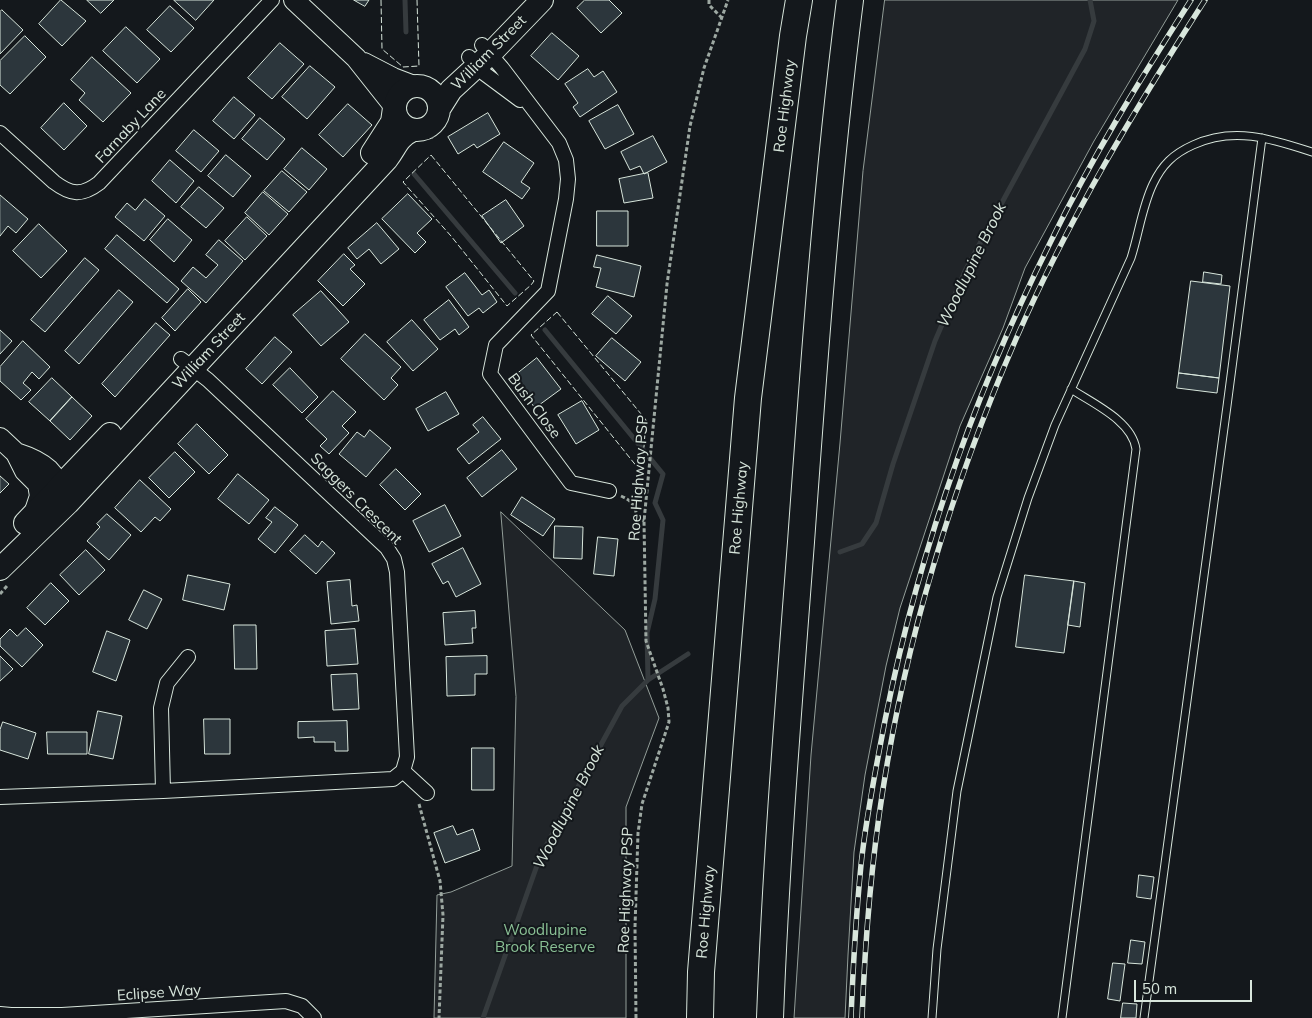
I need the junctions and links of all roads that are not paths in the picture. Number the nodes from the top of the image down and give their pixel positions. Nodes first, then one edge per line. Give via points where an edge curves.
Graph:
1 (272, 0) edge
2 (294, 0) edge
3 (526, 0) edge
4 (542, 0) edge
5 (799, 0) edge
6 (850, 0) edge
7 (857, 0) edge
8 (479, 55) junction
9 (356, 58) junction
10 (840, 71) junction
11 (417, 86) junction
12 (394, 107) junction
13 (440, 109) junction
14 (413, 130) junction
15 (0, 133) edge
16 (1262, 138) junction
17 (1312, 152) edge
18 (187, 364) junction
19 (1071, 389) junction
20 (141, 424) junction
21 (0, 438) edge
22 (51, 487) junction
23 (608, 491) road end
24 (42, 516) junction
25 (0, 549) edge
26 (0, 569) edge
27 (188, 657) dead end
28 (403, 771) junction
29 (423, 790) road end
30 (164, 791) junction
31 (0, 797) edge
32 (0, 1014) edge
33 (314, 1018) edge
34 (700, 1018) edge
35 (770, 1018) edge
36 (932, 1018) edge
37 (1062, 1018) edge
38 (1144, 1018) edge

1 - 15 street, Farnaby Lane via 89,191 75,193 63,189
2 - 9 street
3 - 8 main road, William Street
4 - 8 main road, William Street
5 - 34 highway, Roe Highway via 748,398 701,972
6 - 10 highway
7 - 10 highway
8 - 11 main road, William Street via 440,79
8 - 13 main road, William Street
8 - 23 street, Bush Close via 531,108 559,143 566,160 568,179 548,291 496,345 490,374 571,483
9 - 11 street via 393,78
9 - 12 street
10 - 35 highway via 812,389
11 - 12 main road via 400,92
11 - 13 main road via 431,90
12 - 14 main road via 401,124
12 - 18 main road, William Street via 392,122 366,163
13 - 14 main road via 428,128
14 - 18 main road, William Street via 396,143 386,159
16 - 17 lane
16 - 19 lane via 1245,135 1214,137 1180,151 1168,160 1144,208 1131,258
16 - 38 lane
18 - 20 main road, William Street
18 - 22 main road, William Street via 139,414
18 - 28 street, Saggers Crescent via 380,541 394,559 407,757
19 - 36 lane via 1028,498 998,597 957,791 937,949
19 - 37 lane via 1127,427 1135,442 1136,458
20 - 22 main road via 111,444 64,496
20 - 24 main road, William Street via 68,503
21 - 22 street via 16,453 25,471
22 - 24 main road, William Street
24 - 25 main road, William Street
24 - 26 main road, William Street
27 - 30 street via 167,683 161,708
28 - 29 street
28 - 30 street via 393,779
30 - 31 street
32 - 33 street, Eclipse Way via 62,1016 286,1001 302,1006

